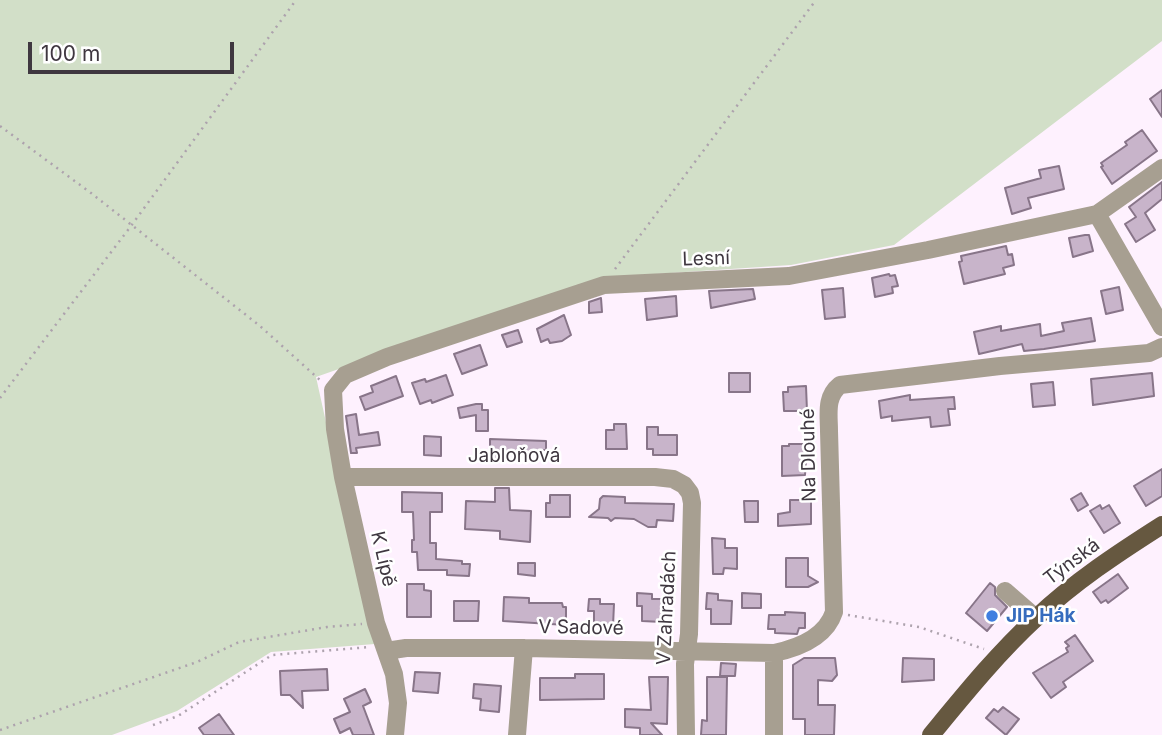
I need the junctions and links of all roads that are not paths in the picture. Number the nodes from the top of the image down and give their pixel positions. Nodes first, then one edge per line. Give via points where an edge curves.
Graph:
1 (1162, 168) edge
2 (1097, 214) junction
3 (1162, 327) edge
4 (1162, 347) edge
5 (333, 390) joint
6 (343, 477) junction
7 (684, 485) joint
8 (1162, 525) edge
9 (1005, 591) dead end
10 (1036, 618) junction
11 (524, 648) junction
12 (385, 649) junction
13 (687, 651) junction
14 (774, 653) junction
15 (395, 735) edge
16 (517, 735) edge
17 (686, 735) edge
18 (774, 735) edge
19 (931, 735) edge

1 - 2 street
2 - 3 street
2 - 5 street, Lesní via 789,276 604,285 387,357 345,375
4 - 14 street, Na Dlouhé via 1149,353 886,378 840,385 832,391 834,612 827,626 806,643
5 - 6 street, K Lípě
6 - 7 street, Jabloňová via 655,477
6 - 12 street, K Lípě
7 - 13 street, V Zahradách via 690,493 692,516
8 - 10 main road, Týnská via 1091,573
9 - 10 street
10 - 19 main road, Týnská
11 - 12 street, V Sadové
11 - 13 street, V Sadové
11 - 16 street
12 - 15 street, K Lípě via 397,689
13 - 14 street, V Sadové
13 - 17 street, V Zahradách
14 - 18 street

